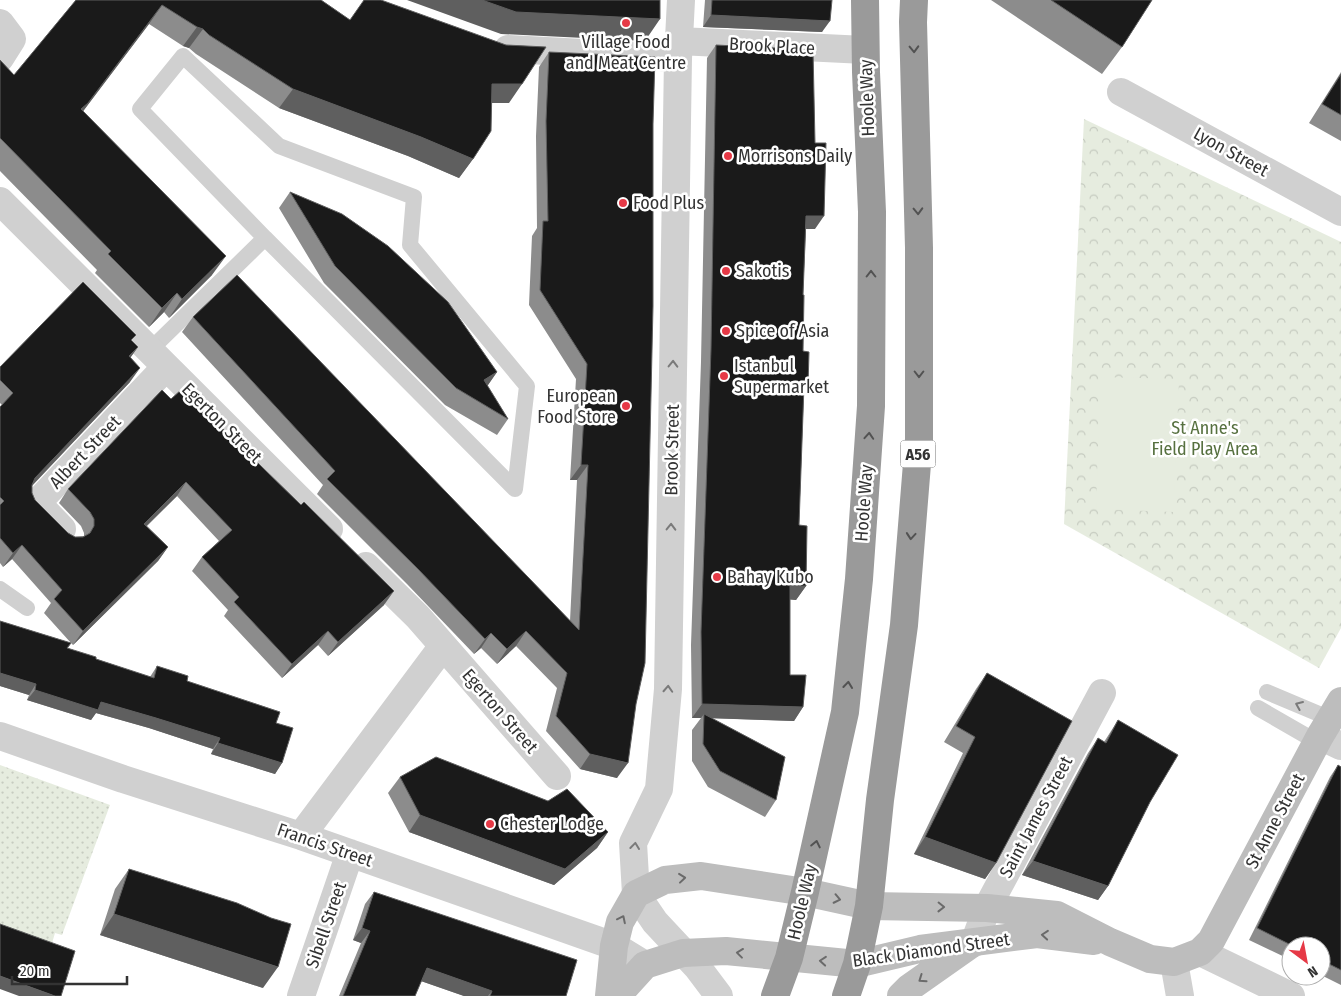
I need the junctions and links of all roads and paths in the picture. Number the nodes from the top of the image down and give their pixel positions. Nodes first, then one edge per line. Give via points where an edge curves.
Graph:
1 (681, 0) edge
2 (865, 0) edge
3 (914, 0) edge
4 (0, 23) edge
5 (481, 43) edge
6 (678, 50) junction
7 (865, 50) junction
8 (0, 58) edge
9 (1122, 92) dead end
10 (0, 201) edge
11 (1341, 212) edge
12 (265, 238) junction
13 (158, 359) junction
14 (69, 536) edge
15 (0, 589) edge
16 (27, 608) dead end
17 (443, 646) junction
18 (1267, 692) dead end
19 (1102, 693) dead end
20 (1258, 708) dead end
21 (1330, 729) edge
22 (0, 736) edge
23 (557, 776) dead end
24 (301, 836) junction
25 (350, 853) junction
26 (805, 892) junction
27 (636, 894) junction
28 (869, 906) junction
29 (987, 908) junction
30 (1110, 942) junction
31 (974, 943) junction
32 (614, 946) junction
33 (1205, 946) junction
34 (683, 953) junction
35 (789, 958) junction
36 (1174, 962) junction
37 (857, 964) junction
38 (645, 966) junction
39 (301, 996) edge
40 (609, 996) edge
41 (617, 996) edge
42 (718, 996) edge
43 (775, 996) edge
44 (846, 996) edge
45 (901, 996) edge
46 (1180, 996) edge
47 (1290, 996) edge

1 - 6 street, Brook Street
2 - 7 highway, Hoole Way
3 -> 28 highway, A56 via 919,439 904,625
4 - 8 street via 12,39
5 - 6 street, Brook Place via 498,49
6 - 7 street, Brook Place
27 -> 6 street, Brook Street via 633,843 659,789 668,689
26 -> 7 highway, Hoole Way via 845,712 860,569 871,406 872,212
9 - 11 street, Lyon Street
10 - 13 street, Egerton Street
12 - 12 lane via 404,378 516,489 526,386 410,245 414,198 279,146 183,56 140,110
12 - 13 lane
13 - 14 street, Albert Street via 37,503
13 - 17 street, Egerton Street
15 - 16 lane
17 - 23 street, Egerton Street
17 - 24 street
21 -> 18 lane
19 - 29 street, Saint James Street
20 - 21 lane
21 - 33 street, St Anne Street
22 - 24 street, Francis Street
24 - 25 street, Francis Street
25 - 32 street, Francis Street
25 - 39 street, Sibell Street
27 -> 26 street, Black Diamond Street via 665,880 701,876
26 -> 28 street, Black Diamond Street
26 - 35 highway, Hoole Way
32 -> 27 street via 620,922
27 - 34 street
28 -> 29 street, Black Diamond Street
28 - 37 highway, A56
29 - 30 street, Black Diamond Street via 1058,915
29 - 31 street, Saint James Street
30 -> 31 street, Black Diamond Street via 1037,934
30 - 36 street, Black Diamond Street via 1150,959
31 - 37 street, Black Diamond Street via 920,949
31 -> 45 street
32 - 38 street, Francis Street
32 - 40 street
33 - 36 street, Black Diamond Street
33 - 47 street
35 -> 34 street, Black Diamond Street via 726,951
34 - 38 street, Black Diamond Street
34 - 42 street
37 -> 35 street, Black Diamond Street
35 - 43 highway, Hoole Way
36 - 46 street
37 - 44 highway, A56
38 - 41 street, Black Diamond Street

